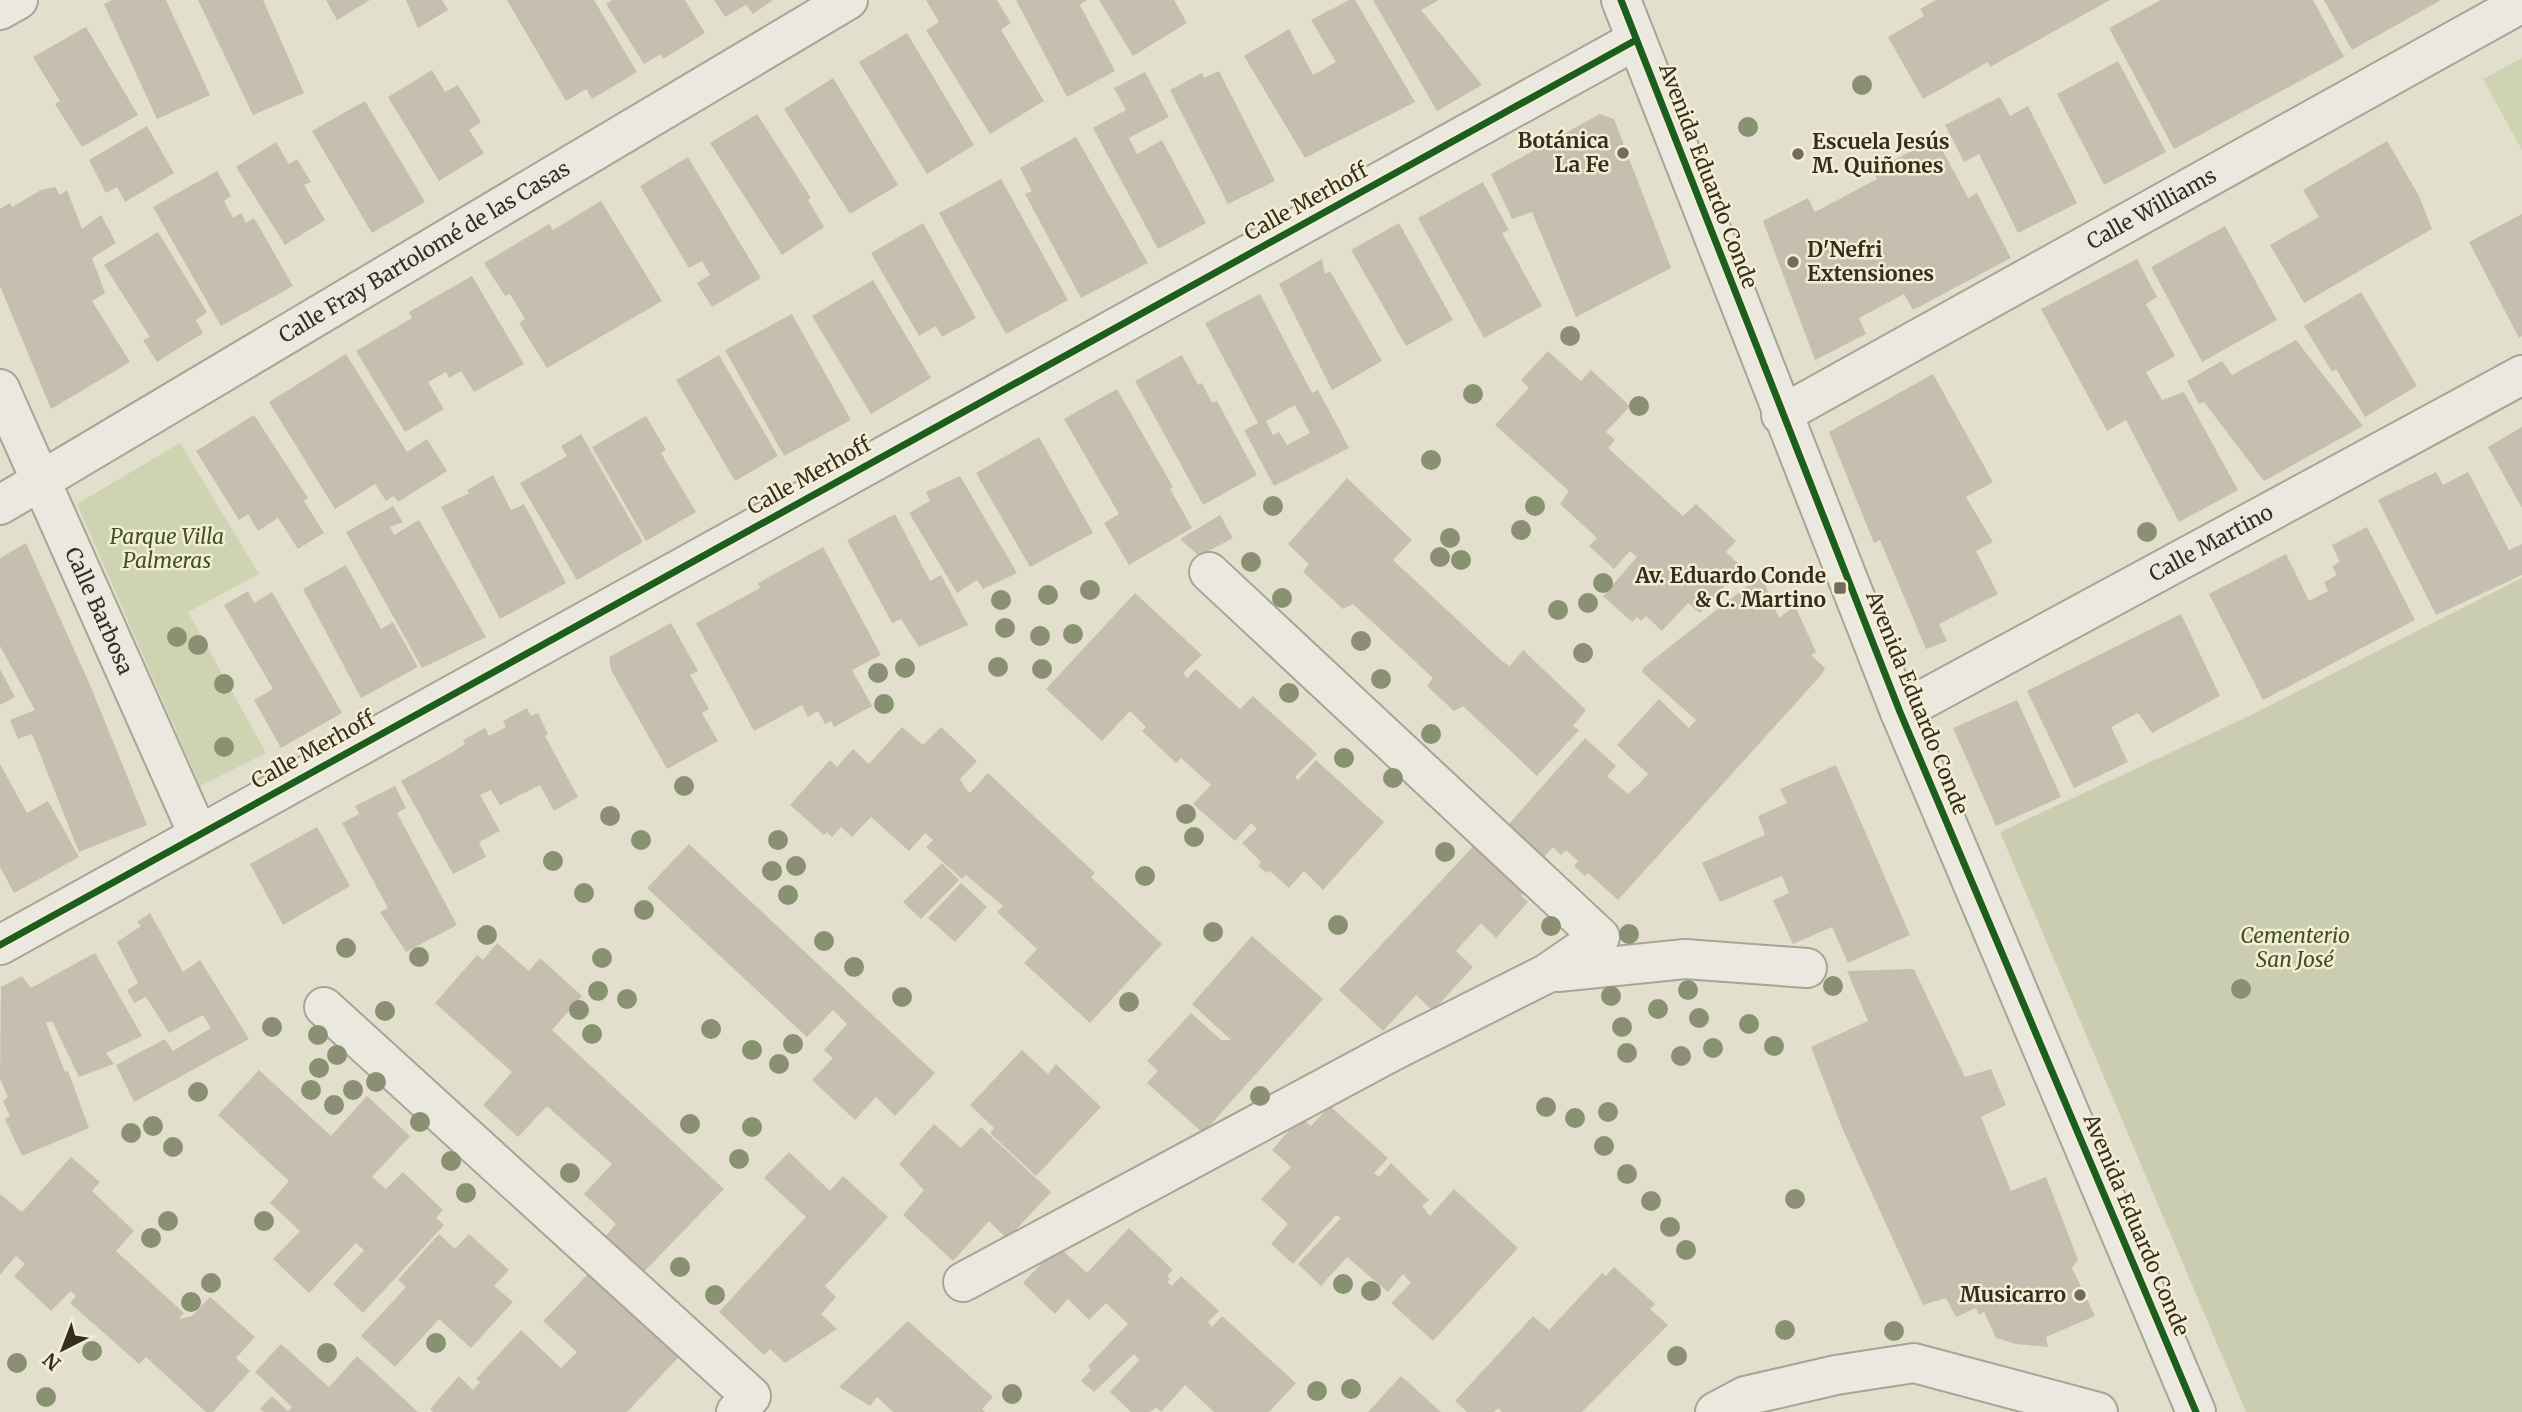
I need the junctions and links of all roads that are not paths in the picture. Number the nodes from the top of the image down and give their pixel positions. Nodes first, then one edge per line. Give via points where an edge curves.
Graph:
1 (18, 0) edge
2 (848, 0) edge
3 (1621, 0) edge
4 (2522, 3) edge
5 (0, 10) edge
6 (1636, 40) junction
7 (2522, 375) edge
8 (0, 389) edge
9 (1781, 415) junction
10 (39, 481) junction
11 (0, 505) edge
12 (1209, 572) dead end
13 (1900, 712) junction
14 (198, 834) junction
15 (0, 945) edge
16 (1807, 968) dead end
17 (1546, 974) junction
18 (324, 1007) dead end
19 (963, 1282) dead end
20 (736, 1412) edge
21 (1715, 1412) edge
22 (2098, 1412) edge
23 (2196, 1412) edge

1 - 5 street
2 - 10 street, Calle Fray Bartolomé de las Casas
3 - 6 street, Avenida Eduardo Conde
4 - 9 street, Calle Williams
6 - 9 street, Avenida Eduardo Conde
6 - 14 street, Calle Merhoff
7 - 13 street, Calle Martino
8 - 10 street, Calle Barbosa
9 - 13 street, Avenida Eduardo Conde
10 - 11 street, Calle Fray Bartolomé de las Casas
10 - 14 street, Calle Barbosa
12 - 17 street via 1600,937
13 - 23 street, Avenida Eduardo Conde
14 - 15 street, Calle Merhoff
16 - 17 street via 1685,959
17 - 19 street
18 - 20 street via 751,1396
21 - 22 street via 1745,1396 1914,1363

